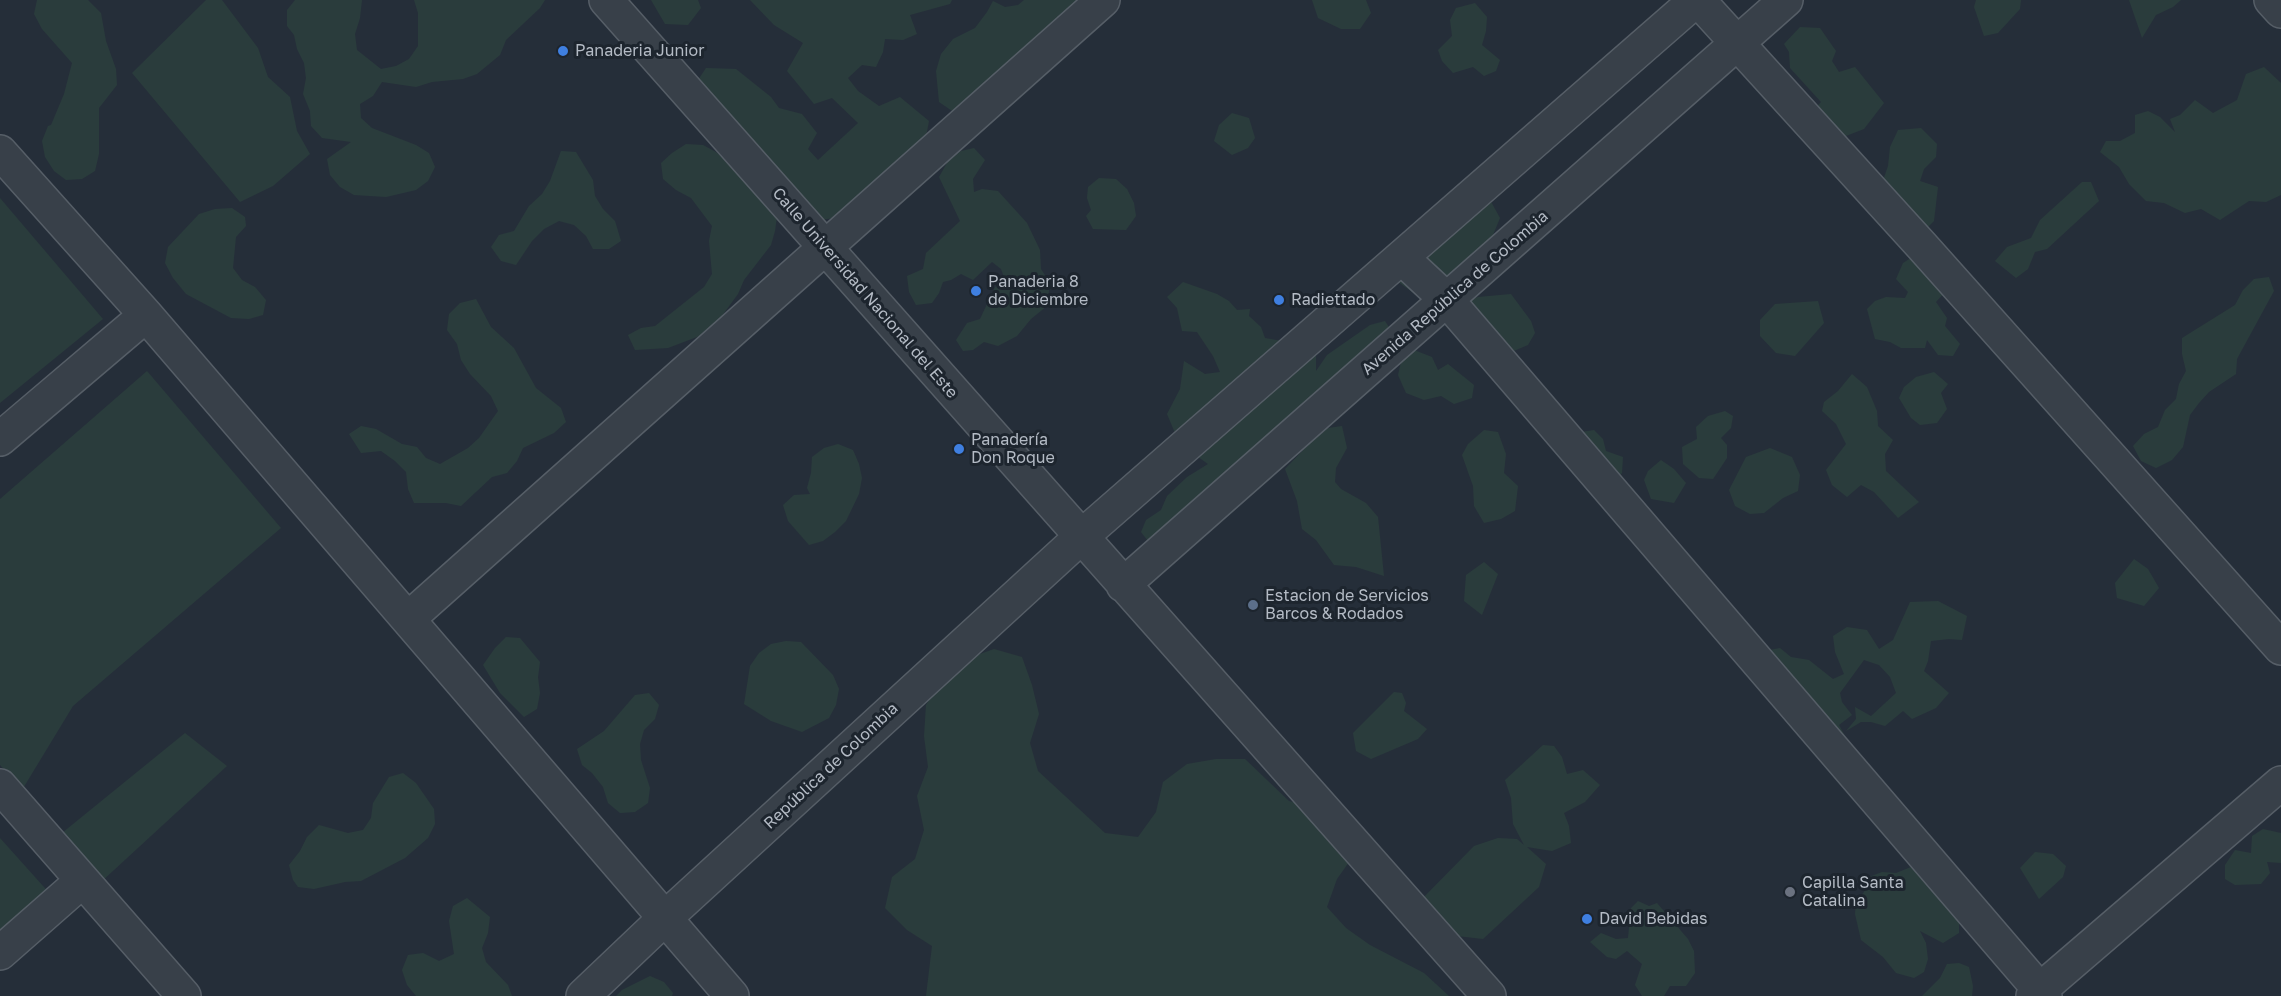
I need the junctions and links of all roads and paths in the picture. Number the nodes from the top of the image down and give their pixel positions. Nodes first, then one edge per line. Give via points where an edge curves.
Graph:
1 (606, 0) edge
2 (1103, 0) edge
3 (1697, 0) edge
4 (1786, 0) edge
5 (2271, 0) edge
6 (2281, 11) edge
7 (1738, 42) junction
8 (0, 152) edge
9 (825, 247) junction
10 (1402, 258) junction
11 (1447, 300) junction
12 (146, 315) junction
13 (0, 439) edge
14 (1081, 537) junction
15 (1123, 585) junction
16 (408, 619) junction
17 (2281, 648) edge
18 (2281, 783) edge
19 (0, 786) edge
20 (82, 881) junction
21 (664, 919) junction
22 (0, 953) edge
23 (2039, 994) edge
24 (184, 996) edge
25 (584, 996) edge
26 (732, 996) edge
27 (1489, 996) edge

1 - 9 street, Calle Universidad Nacional del Este
2 - 9 street
3 - 7 street
3 - 10 street
4 - 7 street, Avenida República de Colombia
5 - 6 street
7 - 11 street, Avenida República de Colombia
7 - 17 street
8 - 12 street
9 - 14 street, Calle Universidad Nacional del Este
9 - 16 street
10 - 11 street
10 - 14 street
11 - 15 street, Avenida República de Colombia
11 - 23 street
12 - 13 street
12 - 16 street
14 - 15 street, Calle Universidad Nacional del Este
14 - 21 street, República de Colombia
15 - 27 street, Calle Universidad Nacional del Este
16 - 21 street
18 - 23 street
19 - 20 street
20 - 22 street
20 - 24 street
21 - 25 street, República de Colombia
21 - 26 street

